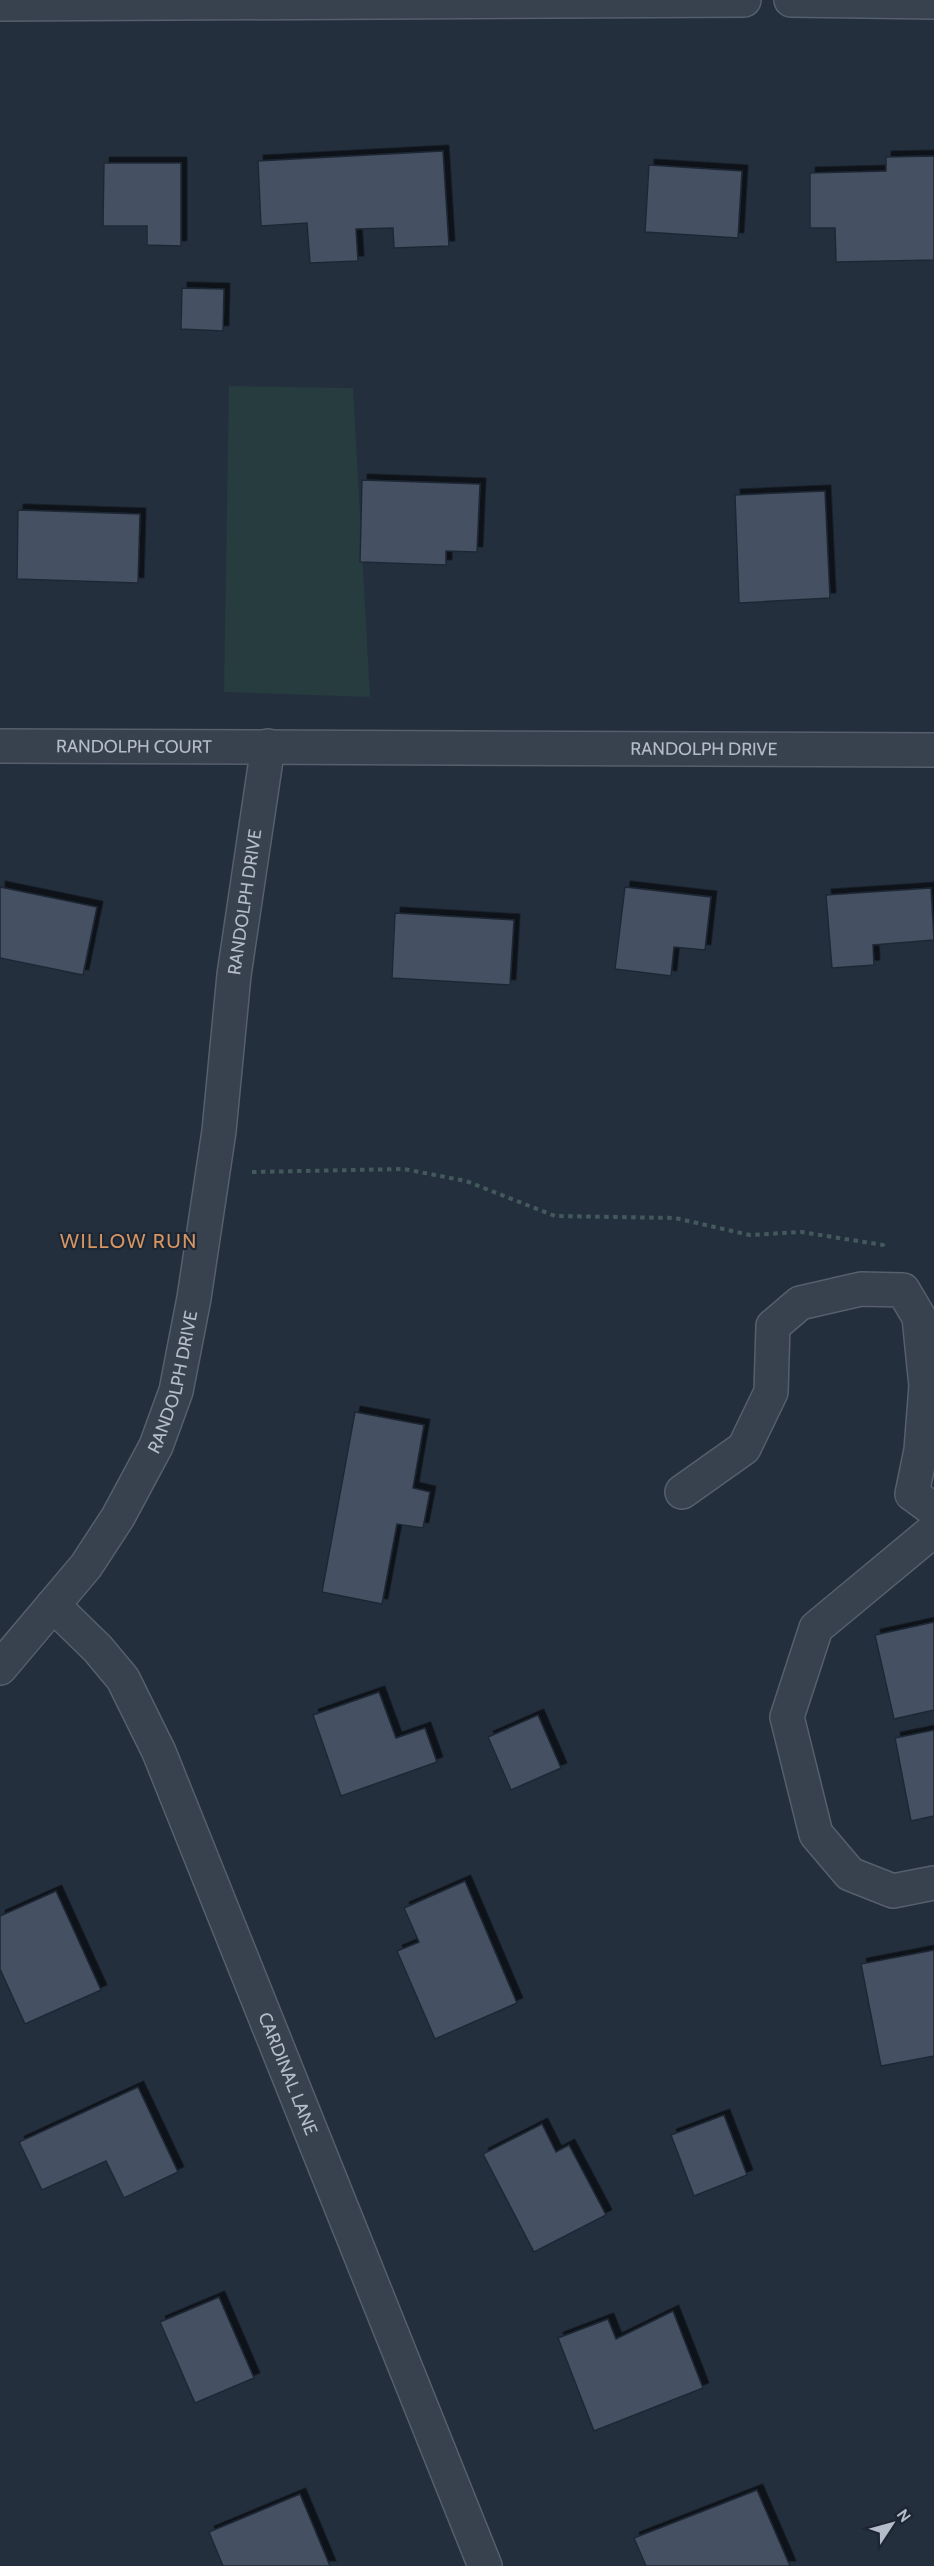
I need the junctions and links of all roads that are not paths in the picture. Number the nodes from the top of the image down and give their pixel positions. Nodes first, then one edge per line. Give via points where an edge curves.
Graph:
1 (744, 0) edge
2 (791, 0) edge
3 (934, 2) edge
4 (0, 4) edge
5 (0, 746) edge
6 (268, 746) junction
7 (934, 750) edge
8 (682, 1492) dead end
9 (934, 1510) edge
10 (934, 1530) edge
11 (53, 1605) junction
12 (0, 1668) edge
13 (934, 1882) edge
14 (485, 2566) edge

1 - 4 street
2 - 3 street
5 - 6 street, RANDOLPH COURT
6 - 7 street, RANDOLPH DRIVE
6 - 11 street, RANDOLPH DRIVE via 234,975 213,1175 176,1391 156,1446 118,1517 86,1566
8 - 9 street via 744,1448 771,1392 773,1326 800,1303 861,1289 903,1290 919,1317 926,1386 921,1450 912,1494
10 - 13 street via 816,1628 787,1717 816,1834 850,1874 893,1891
11 - 12 street, RANDOLPH DRIVE
11 - 14 street, CARDINAL LANE via 123,1679 154,1742

